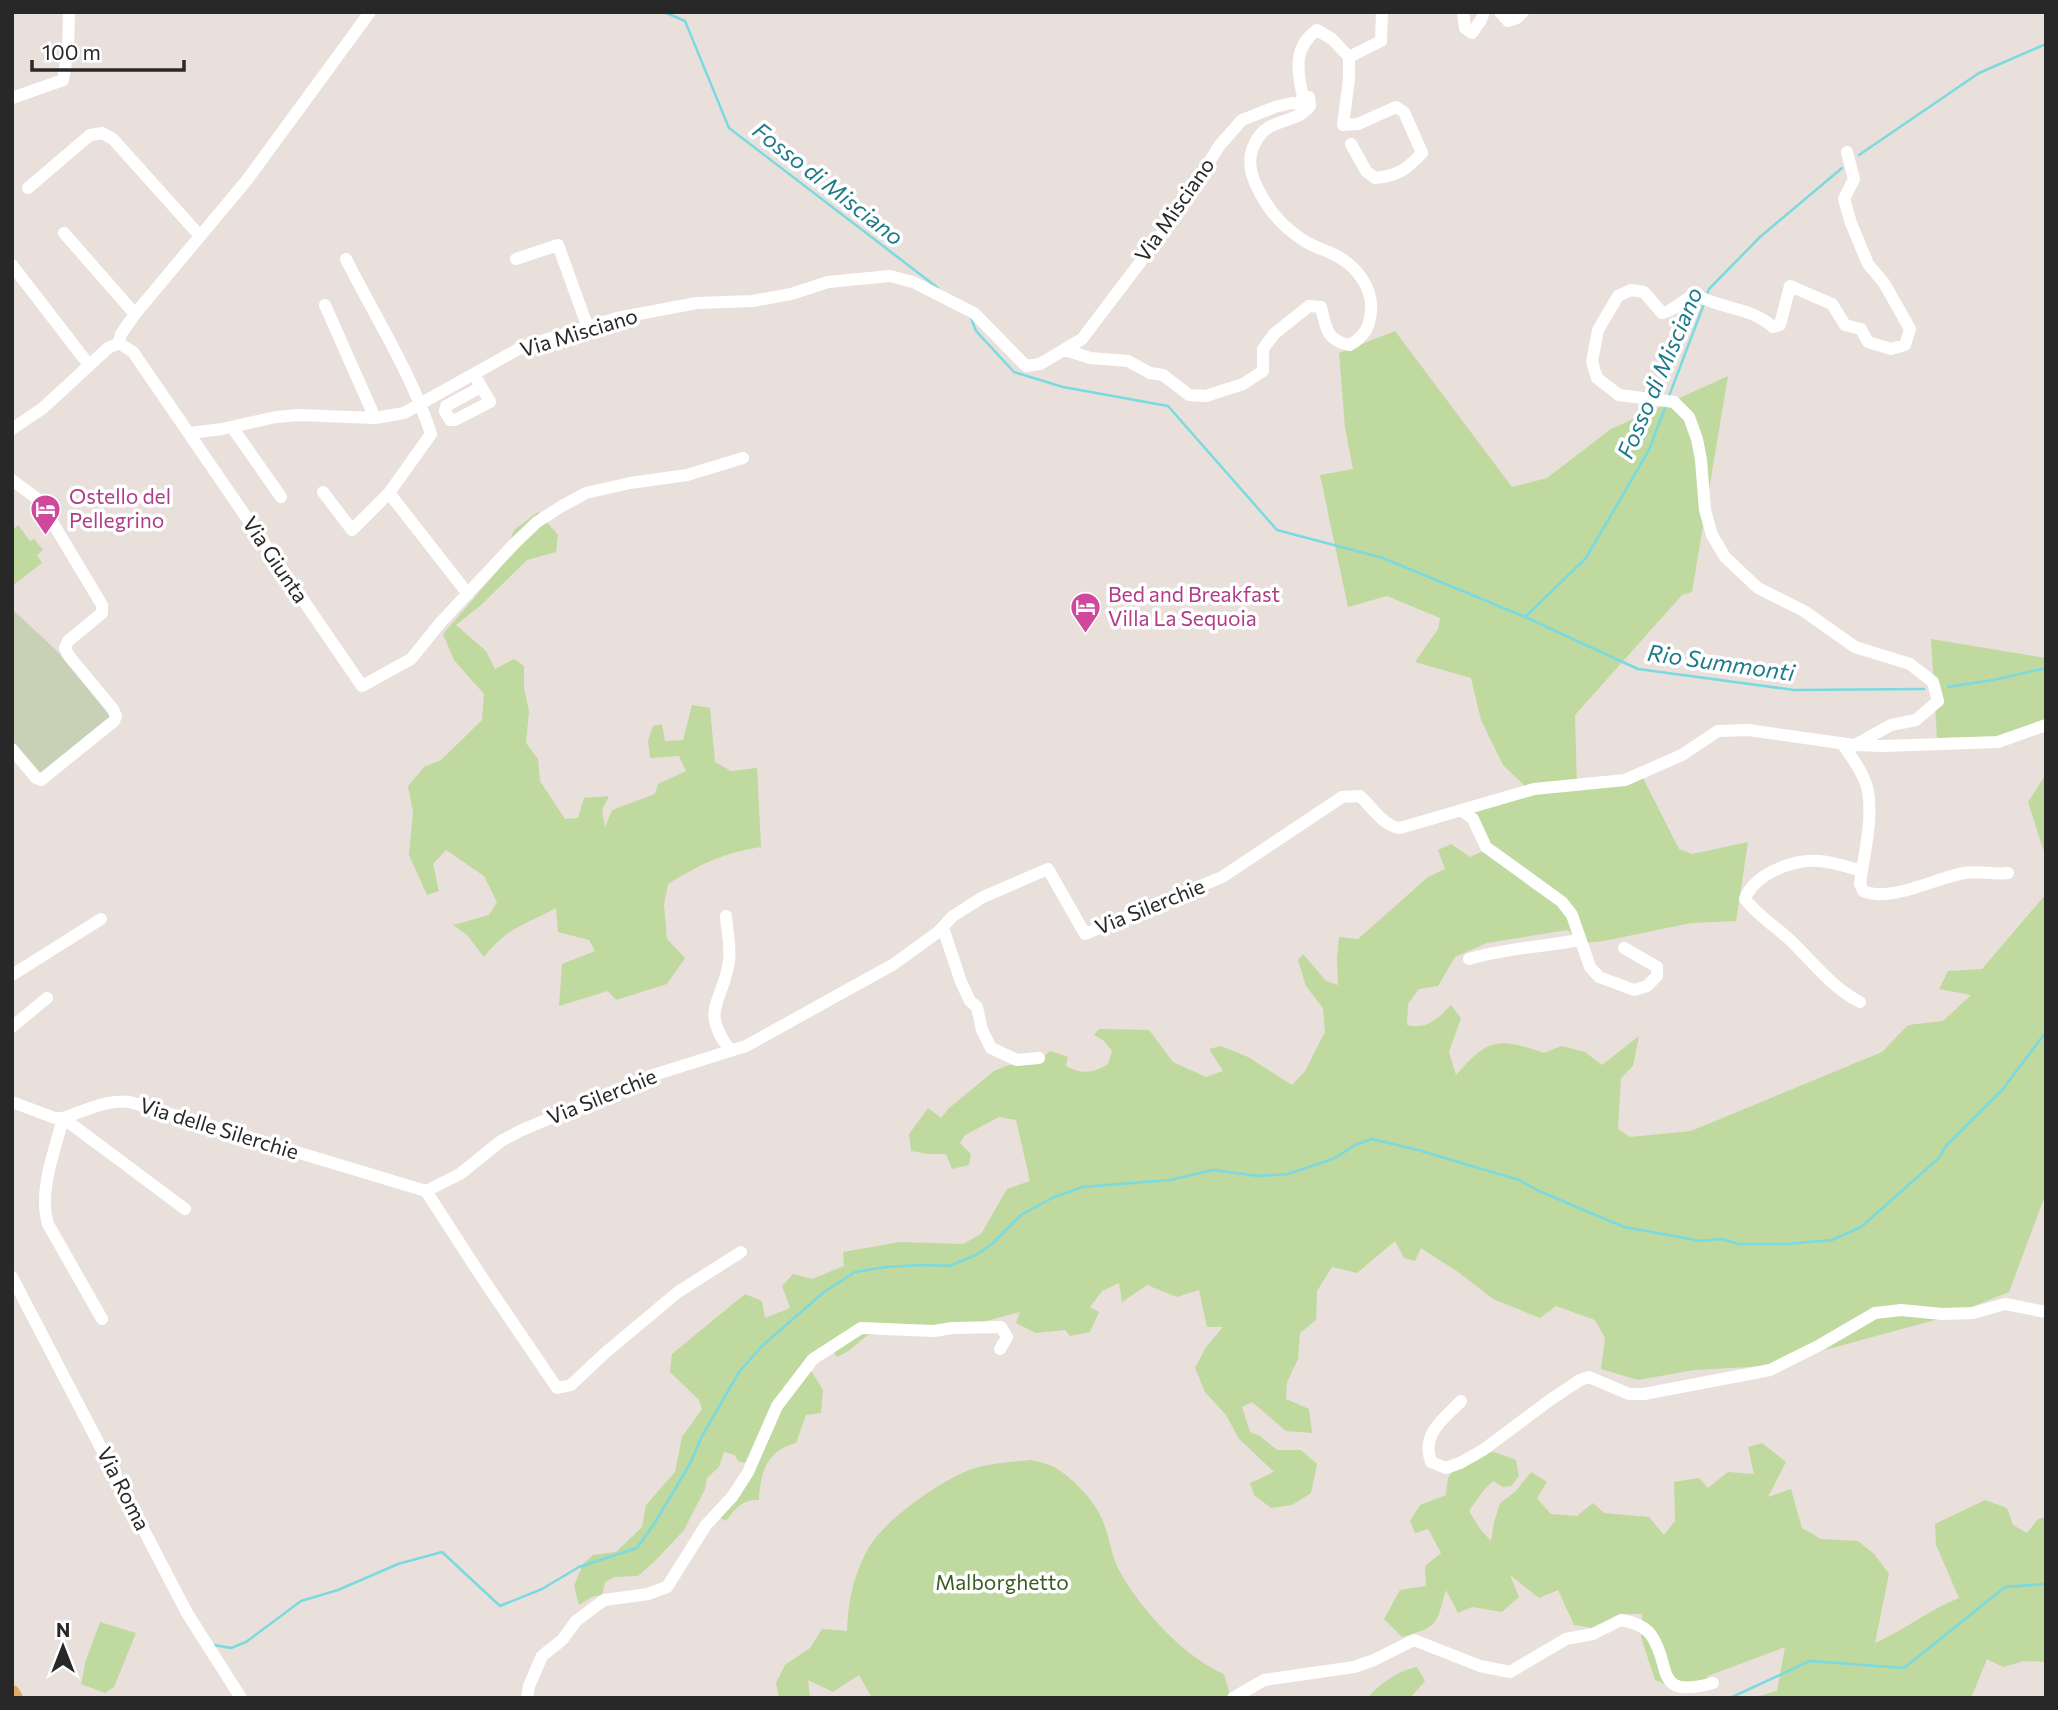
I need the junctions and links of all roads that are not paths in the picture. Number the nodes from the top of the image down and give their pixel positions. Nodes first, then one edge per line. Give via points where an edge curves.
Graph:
1 (69, 12) edge
2 (370, 12) edge
3 (1382, 12) edge
4 (1463, 12) edge
5 (1484, 12) edge
6 (1500, 12) edge
7 (1523, 12) edge
8 (1349, 57) junction
9 (12, 97) edge
10 (1303, 97) junction
11 (1351, 144) dead end
12 (1847, 152) dead end
13 (27, 188) dead end
14 (64, 233) dead end
15 (200, 236) junction
16 (346, 259) dead end
17 (516, 259) dead end
18 (12, 265) edge
19 (325, 305) dead end
20 (135, 314) junction
21 (588, 328) junction
22 (119, 343) junction
23 (1065, 350) junction
24 (89, 365) junction
25 (474, 374) junction
26 (481, 387) dead end
27 (422, 405) junction
28 (375, 418) junction
29 (232, 427) junction
30 (12, 429) edge
31 (190, 433) junction
32 (743, 458) dead end
33 (12, 480) edge
34 (323, 492) dead end
35 (389, 493) junction
36 (281, 497) dead end
37 (468, 594) junction
38 (2046, 725) edge
39 (1848, 744) junction
40 (12, 749) edge
41 (1461, 810) junction
42 (1862, 872) junction
43 (2008, 873) dead end
44 (726, 916) dead end
45 (101, 919) dead end
46 (943, 928) junction
47 (1579, 940) junction
48 (1624, 948) dead end
49 (1469, 959) dead end
50 (12, 975) edge
51 (47, 998) dead end
52 (1860, 1002) dead end
53 (12, 1027) edge
54 (730, 1051) junction
55 (1040, 1058) dead end
56 (12, 1102) edge
57 (63, 1118) junction
58 (426, 1191) junction
59 (185, 1209) dead end
60 (741, 1252) dead end
61 (12, 1276) edge
62 (2046, 1312) edge
63 (102, 1319) dead end
64 (1000, 1349) dead end
65 (1461, 1401) dead end
66 (1713, 1683) dead end
67 (12, 1693) edge
68 (15, 1698) edge
69 (242, 1698) edge
70 (527, 1698) edge
71 (1233, 1698) edge

1 - 9 street via 63,80
2 - 15 street via 282,135
3 - 8 street via 1381,41
4 - 5 street via 1465,28 1472,33
6 - 7 street via 1508,21
8 - 10 street via 1317,30 1307,37 1298,55
8 - 11 street via 1343,125 1358,124 1396,107 1404,112 1422,153 1393,176 1375,178
10 - 23 street, Via Misciano via 1299,104 1275,107 1242,120 1082,339
10 - 23 street, Via Misciano via 1308,97 1310,106 1303,114 1274,123 1255,141 1249,160 1254,181 1266,206 1286,227 1339,257 1364,278 1372,307 1361,339 1350,345 1338,343 1328,332 1321,307 1309,306 1263,349 1263,371 1243,384 1206,396 1189,395 1163,375 1128,361 1090,358
12 - 39 street via 1854,179 1844,199 1851,223 1868,264 1910,329 1905,345 1891,349 1868,342 1861,329 1845,324 1832,304 1790,286 1780,325 1773,327 1752,313 1696,295 1662,313 1644,292 1631,290 1618,296 1598,330 1592,362 1597,378 1619,395 1667,401 1689,417 1697,439 1712,535 1725,557 1758,588 1804,611 1855,647 1910,664 1933,681 1938,701 1916,720 1891,724
13 - 15 street via 90,135 102,133 113,139
14 - 20 street
15 - 20 street
16 - 27 street
17 - 21 street via 558,245
18 - 24 street
19 - 28 street
20 - 22 street
21 - 23 street, Via Misciano via 658,309 753,301 828,282 890,276 922,286 974,313 1026,366
21 - 25 street, Via Misciano via 522,347
22 - 24 street
22 - 31 street via 133,352
24 - 30 street via 43,408
25 - 26 street
25 - 27 street, Via Misciano
27 - 28 street, Via Misciano
27 - 35 street via 431,434
28 - 29 street, Via Misciano via 299,415
29 - 31 street, Via Misciano
29 - 36 street
31 - 37 street, Via Giunta via 362,686 411,659
32 - 37 street via 687,475 586,493 537,522
33 - 40 street via 39,500 102,605 102,613 65,648 116,716 41,780
34 - 35 street via 352,530
35 - 37 street
38 - 39 street via 1998,742
39 - 41 street, Via Silerchie via 1748,730 1718,731 1682,755 1625,780 1534,789
39 - 42 street via 1868,792
41 - 46 street, Via Silerchie via 1400,828 1392,827 1360,796 1342,797 1222,877 1084,934 1048,869 983,897
41 - 47 street via 1473,819 1486,847 1562,902 1572,915
42 - 43 street via 1863,891 1873,896 1965,872
42 - 52 street via 1828,862 1784,866 1756,881 1745,899 1829,981
44 - 54 street via 729,957 714,1026
45 - 50 street
46 - 54 street, Via Silerchie via 875,976
46 - 55 street via 991,1048 1017,1060
47 - 48 street via 1599,977 1634,990 1647,986 1657,976 1657,967
47 - 49 street
51 - 53 street
54 - 58 street, Via Silerchie via 650,1076 522,1129 460,1174
56 - 57 street
57 - 58 street, Via delle Silerchie via 105,1103 131,1102
57 - 59 street
57 - 63 street via 44,1212
58 - 60 street via 557,1388 571,1385 678,1292
61 - 69 street, Via Roma via 187,1613
62 - 65 street via 2005,1304 1973,1313 1875,1313 1770,1370 1644,1394 1629,1394 1589,1377 1483,1450 1446,1468 1431,1462 1427,1451 1430,1433
64 - 70 street via 1007,1337 1001,1327 934,1331 861,1328 813,1359 777,1406 732,1497 706,1525 667,1587 604,1600 576,1621 542,1656
66 - 71 street via 1681,1688 1670,1682 1650,1633 1621,1620 1593,1634 1566,1639 1510,1671 1480,1665 1414,1640 1354,1667 1264,1680
67 - 68 main road

